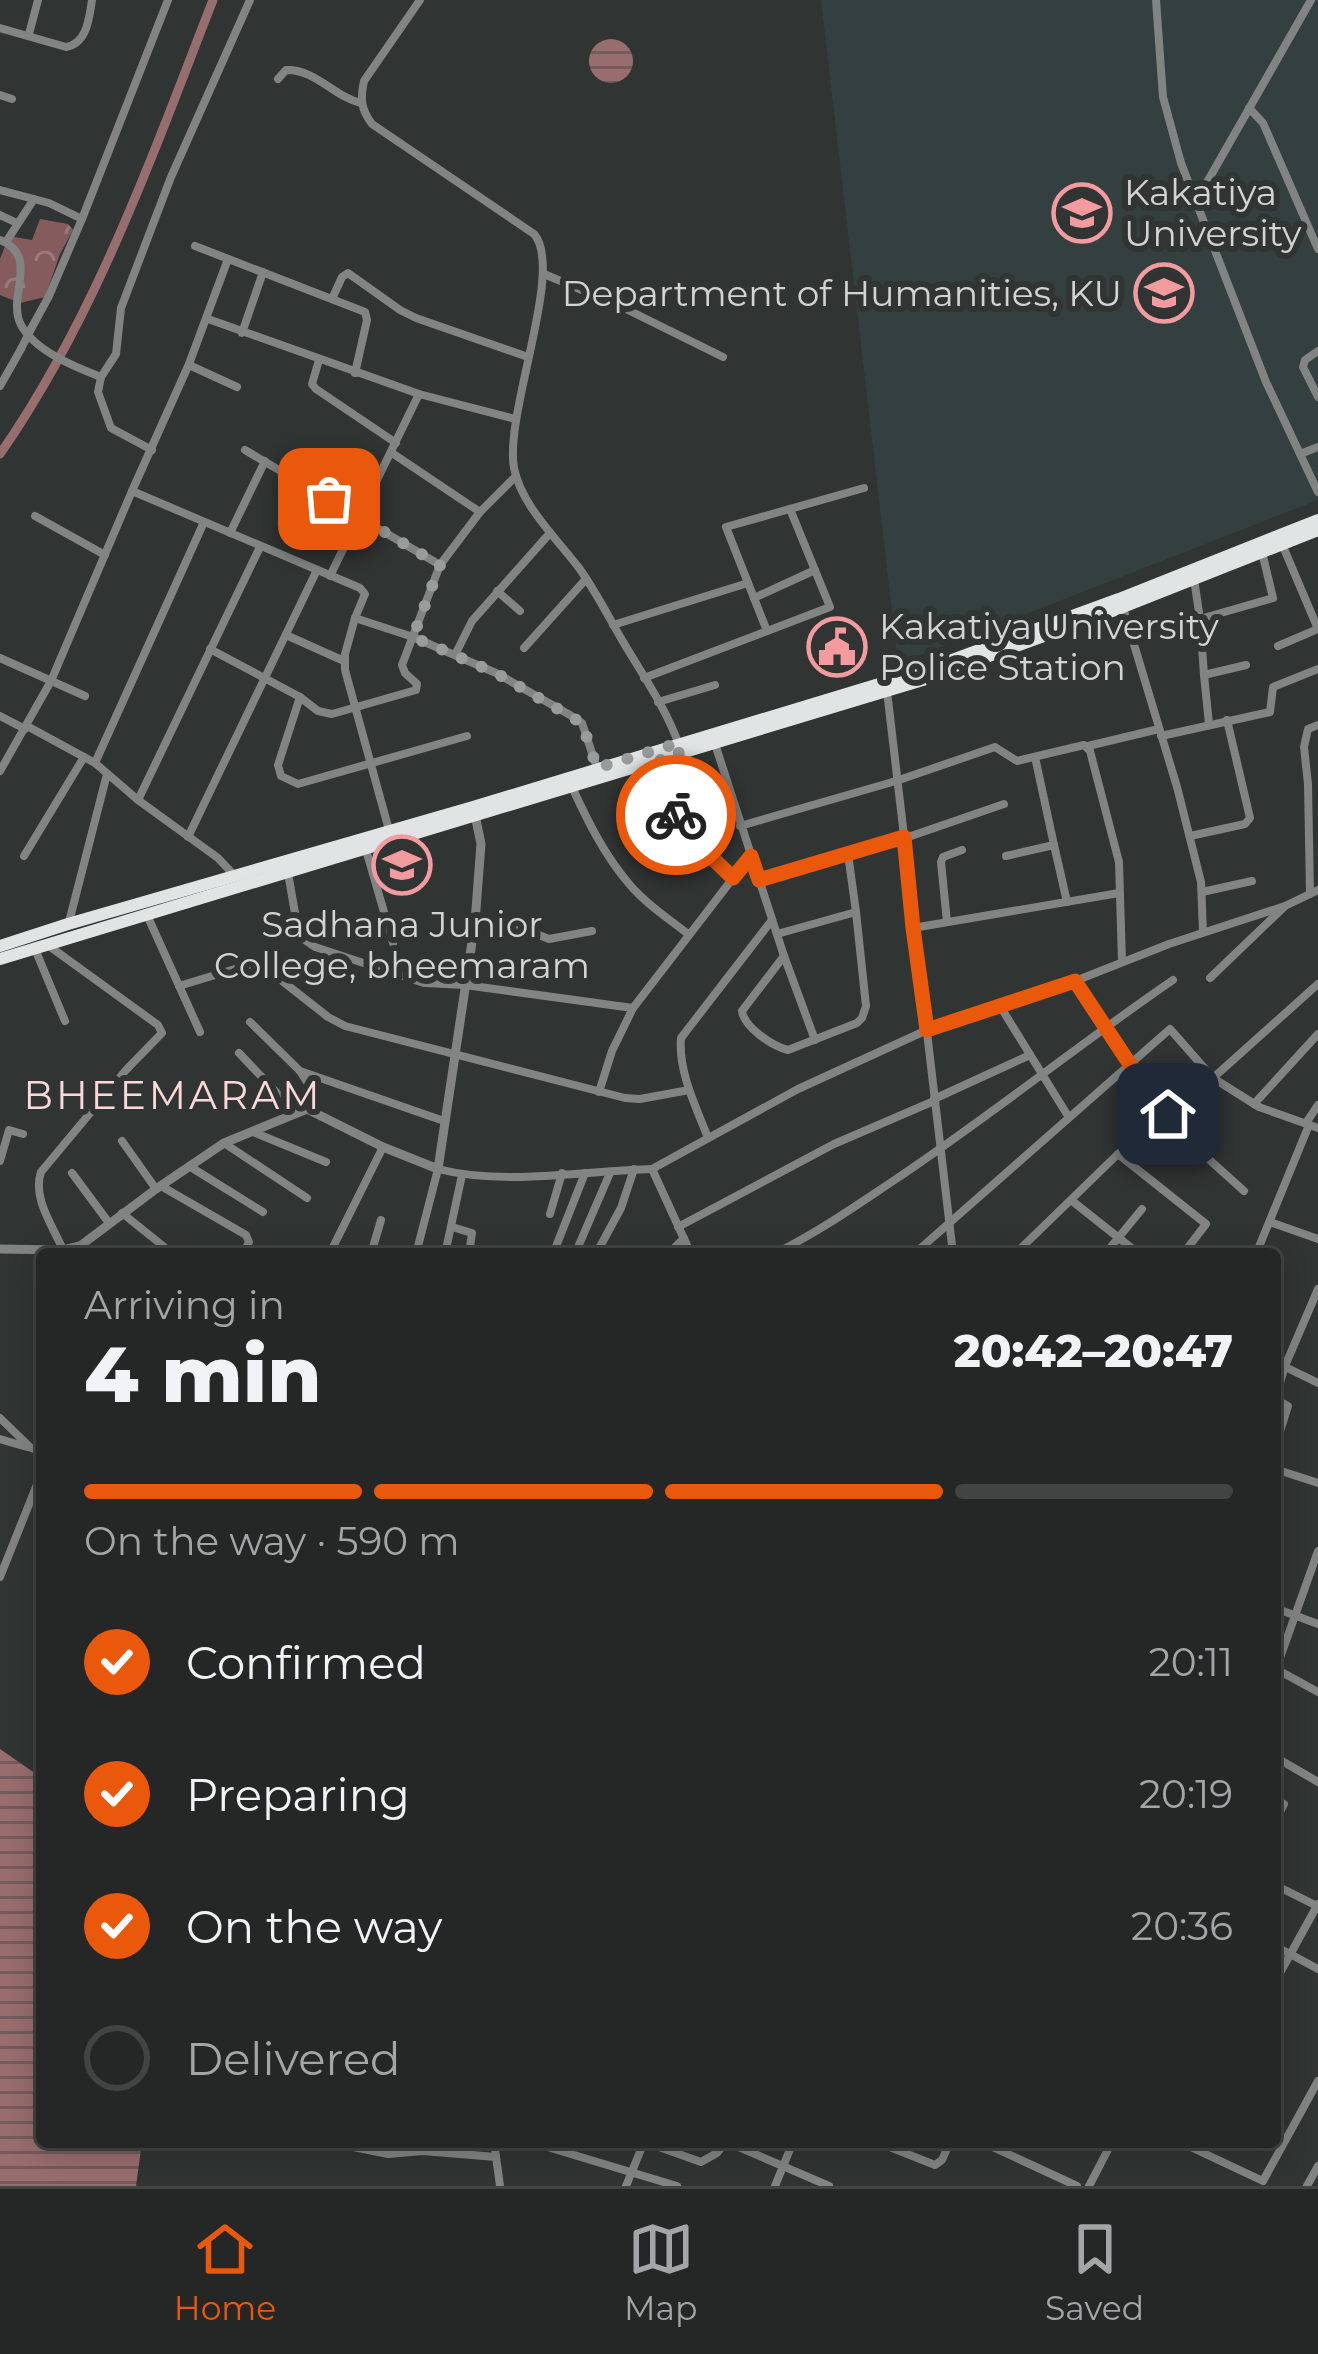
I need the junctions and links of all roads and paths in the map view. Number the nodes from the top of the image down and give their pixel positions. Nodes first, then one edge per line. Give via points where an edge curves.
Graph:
1 (92, 0) edge
2 (168, 0) edge
3 (250, 0) edge
4 (420, 0) edge
5 (1156, 0) edge
6 (1311, 0) edge
7 (35, 1) edge
8 (0, 28) edge
9 (29, 34) junction
10 (278, 79) dead end
11 (0, 95) edge
12 (12, 99) dead end
13 (361, 103) junction
14 (1249, 108) junction
15 (0, 190) edge
16 (1192, 195) junction
17 (34, 199) junction
18 (0, 215) edge
19 (82, 219) junction
20 (17, 223) junction
21 (3, 241) edge
22 (195, 246) dead end
23 (1318, 249) edge
24 (228, 259) junction
25 (263, 272) junction
26 (544, 274) junction
27 (332, 299) junction
28 (208, 320) junction
29 (242, 333) junction
30 (1318, 351) edge
31 (528, 357) junction
32 (723, 357) dead end
33 (319, 360) junction
34 (189, 364) junction
35 (355, 373) junction
36 (101, 377) junction
37 (0, 386) edge
38 (237, 387) dead end
39 (419, 394) junction
40 (1318, 397) edge
41 (515, 419) junction
42 (1318, 447) edge
43 (394, 448) junction
44 (152, 450) junction
45 (245, 450) dead end
46 (1300, 454) junction
47 (266, 461) junction
48 (516, 476) junction
49 (863, 488) dead end
50 (133, 491) junction
51 (1318, 492) edge
52 (790, 509) junction
53 (480, 512) junction
54 (35, 516) dead end
55 (359, 518) junction
56 (1318, 520) edge
57 (204, 522) junction
58 (1318, 530) edge
59 (230, 533) junction
60 (550, 533) junction
61 (1282, 544) junction
62 (260, 546) junction
63 (1262, 552) junction
64 (105, 555) junction
65 (440, 565) junction
66 (316, 570) junction
67 (815, 570) junction
68 (330, 576) junction
69 (586, 579) junction
70 (1193, 579) junction
71 (748, 583) junction
72 (497, 591) junction
73 (754, 598) junction
74 (1123, 607) junction
75 (520, 611) dead end
76 (355, 618) junction
77 (1200, 619) junction
78 (613, 625) junction
79 (1318, 629) edge
80 (767, 631) junction
81 (286, 635) junction
82 (413, 637) junction
83 (1278, 646) dead end
84 (524, 648) dead end
85 (210, 649) junction
86 (454, 655) junction
87 (0, 658) edge
88 (344, 661) junction
89 (1246, 665) dead end
90 (1318, 669) edge
91 (1204, 675) junction
92 (263, 677) junction
93 (644, 679) junction
94 (51, 681) junction
95 (715, 685) dead end
96 (887, 691) junction
97 (85, 696) dead end
98 (300, 697) junction
99 (658, 702) junction
100 (356, 707) junction
101 (0, 716) edge
102 (1226, 720) junction
103 (1208, 724) junction
104 (1318, 725) edge
105 (26, 727) junction
106 (1160, 732) junction
107 (467, 736) dead end
108 (714, 743) junction
109 (1088, 746) junction
110 (680, 748) junction
111 (84, 757) junction
112 (1035, 757) junction
113 (660, 758) junction
114 (3, 759) edge
115 (95, 764) junction
116 (371, 764) junction
117 (597, 768) junction
118 (0, 771) edge
119 (107, 773) junction
120 (1318, 779) edge
121 (896, 782) junction
122 (1308, 784) junction
123 (572, 786) junction
124 (732, 797) junction
125 (138, 800) junction
126 (1004, 804) dead end
127 (476, 815) junction
128 (677, 818) junction
129 (740, 826) junction
130 (389, 831) junction
131 (1190, 836) junction
132 (188, 837) junction
133 (904, 837) junction
134 (1314, 838) edge
135 (1054, 845) junction
136 (365, 848) junction
137 (962, 850) dead end
138 (848, 854) junction
139 (25, 856) dead end
140 (751, 856) junction
141 (1006, 856) dead end
142 (288, 873) junction
143 (733, 878) junction
144 (759, 880) junction
145 (1252, 880) dead end
146 (238, 881) junction
147 (1202, 892) junction
148 (1314, 892) edge
149 (1119, 893) junction
150 (1067, 902) junction
151 (1285, 906) junction
152 (856, 913) junction
153 (147, 915) junction
154 (772, 920) junction
155 (475, 922) junction
156 (947, 922) junction
157 (68, 924) junction
158 (913, 928) junction
159 (592, 931) dead end
160 (1203, 932) junction
161 (688, 934) junction
162 (777, 934) junction
163 (393, 943) dead end
164 (0, 946) edge
165 (41, 947) junction
166 (784, 956) junction
167 (0, 959) edge
168 (1122, 963) junction
169 (1210, 978) dead end
170 (1173, 980) dead end
171 (1075, 981) junction
172 (1318, 984) edge
173 (465, 985) junction
174 (179, 986) junction
175 (1000, 1006) junction
176 (633, 1008) junction
177 (65, 1021) dead end
178 (250, 1022) dead end
179 (1105, 1026) junction
180 (927, 1030) junction
181 (200, 1032) dead end
182 (1318, 1034) edge
183 (815, 1040) junction
184 (239, 1053) dead end
185 (454, 1053) junction
186 (1030, 1054) junction
187 (1129, 1063) junction
188 (300, 1071) junction
189 (1042, 1075) junction
190 (1213, 1078) junction
191 (689, 1090) junction
192 (599, 1092) junction
193 (934, 1100) junction
194 (1254, 1104) junction
195 (1318, 1105) edge
196 (301, 1110) junction
197 (1068, 1116) junction
198 (1165, 1116) junction
199 (444, 1121) junction
200 (1311, 1125) edge
201 (5, 1128) edge
202 (252, 1131) junction
203 (22, 1134) dead end
204 (708, 1138) junction
205 (122, 1142) dead end
206 (224, 1143) junction
207 (383, 1147) junction
208 (940, 1149) junction
209 (1118, 1154) junction
210 (0, 1161) edge
211 (326, 1162) dead end
212 (189, 1166) junction
213 (438, 1168) junction
214 (634, 1169) junction
215 (652, 1169) junction
216 (610, 1172) junction
217 (72, 1173) dead end
218 (562, 1173) junction
219 (585, 1173) junction
220 (462, 1175) junction
221 (159, 1187) junction
222 (1244, 1191) dead end
223 (308, 1198) dead end
224 (1071, 1201) junction
225 (1142, 1209) dead end
226 (263, 1211) dead end
227 (122, 1213) junction
228 (550, 1214) dead end
229 (381, 1220) dead end
230 (948, 1222) junction
231 (1270, 1222) junction
232 (109, 1223) junction
233 (452, 1227) junction
234 (678, 1227) junction
235 (683, 1238) junction
236 (1118, 1238) junction
237 (1318, 1238) edge
238 (70, 1248) edge
239 (74, 1248) edge
240 (166, 1248) edge
241 (246, 1248) edge
242 (334, 1248) edge
243 (373, 1248) edge
244 (418, 1248) edge
245 (447, 1248) edge
246 (470, 1248) edge
247 (555, 1248) edge
248 (578, 1248) edge
249 (599, 1248) edge
250 (674, 1248) edge
251 (688, 1248) edge
252 (787, 1248) edge
253 (920, 1248) edge
254 (952, 1248) edge
255 (1022, 1248) edge
256 (1110, 1248) edge
257 (1131, 1248) edge
258 (1188, 1248) edge
259 (1259, 1248) edge
260 (0, 1249) edge
261 (36, 1250) edge
262 (1318, 1289) edge
263 (1281, 1362) edge
264 (1281, 1364) edge
265 (1318, 1383) edge
266 (1281, 1402) edge
267 (0, 1418) edge
268 (1281, 1428) edge
269 (0, 1439) edge
270 (36, 1449) edge
271 (36, 1450) edge
272 (1281, 1471) edge
273 (1318, 1484) edge
274 (36, 1487) edge
275 (1318, 1551) edge
276 (0, 1577) edge
277 (1281, 1609) edge
278 (1297, 1616) junction
279 (1318, 1624) edge
280 (1281, 1656) edge
281 (1281, 1672) edge
282 (1318, 1692) edge
283 (1281, 1760) edge
284 (1318, 1782) edge
285 (1281, 1888) edge
286 (1318, 1905) edge
287 (1281, 1949) edge
288 (1291, 1955) junction
289 (1318, 1969) edge
290 (1281, 1972) edge
291 (1318, 2081) edge
292 (358, 2148) edge
293 (495, 2148) edge
294 (551, 2148) edge
295 (641, 2148) edge
296 (661, 2148) edge
297 (721, 2148) edge
298 (740, 2148) edge
299 (791, 2148) edge
300 (892, 2148) edge
301 (947, 2148) edge
302 (995, 2148) edge
303 (1109, 2148) edge
304 (1193, 2148) edge
305 (496, 2158) junction
306 (1318, 2166) edge
307 (783, 2167) junction
308 (631, 2171) junction
309 (1093, 2185) edge
310 (500, 2186) edge
311 (626, 2186) edge
312 (676, 2186) edge
313 (775, 2186) edge
314 (829, 2186) edge
315 (1077, 2186) edge
316 (1307, 2186) edge

1 - 9 street via 80,43 66,47
2 - 19 street
3 - 36 street via 171,177 122,308 116,354
4 - 13 street via 364,81
5 - 16 street via 1163,97
6 - 14 street
7 - 9 street
8 - 9 street
10 - 13 street via 294,69
11 - 12 street
13 - 26 street via 372,124 534,234
14 - 16 street via 1202,191
14 - 23 street
15 - 17 street
16 - 46 street
17 - 19 street
17 - 20 street
18 - 20 street
19 - 37 street, bridge
20 - 21 street
21 - 36 street via 21,262 18,319 36,344
22 - 24 street
24 - 25 street
24 - 28 street
25 - 27 street
25 - 29 street
26 - 31 street
26 - 32 street
27 - 31 street via 350,273 416,318
27 - 35 street via 367,315
28 - 29 street
28 - 34 street
29 - 33 street
30 - 40 street via 1303,367
31 - 41 street
33 - 35 street
33 - 43 street via 316,389
34 - 38 street
34 - 44 street
35 - 39 street
36 - 44 street via 111,428
39 - 41 street
39 - 43 street
41 - 48 street
42 - 46 street
43 - 53 street
43 - 55 street
44 - 50 street
45 - 47 street
46 - 51 street
47 - 55 street
47 - 59 street
48 - 53 street
48 - 60 street
49 - 52 street
50 - 57 street
50 - 64 street
52 - 67 street
52 - 71 street via 726,527
53 - 65 street
54 - 64 street
55 - 65 street
55 - 68 street
56 - 110 highway via 922,671
57 - 59 street
57 - 115 street
58 - 61 highway
59 - 62 street
60 - 69 street
60 - 72 street
61 - 63 highway
61 - 79 street
62 - 66 street
62 - 85 street
63 - 70 highway
63 - 77 street via 1273,598
64 - 94 street
65 - 82 street
66 - 68 street
66 - 81 street
67 - 73 street
67 - 80 street via 830,607
68 - 76 street via 364,591
69 - 78 street
69 - 84 street
70 - 74 highway
70 - 77 street
71 - 73 street
71 - 78 street
72 - 75 street
72 - 86 street
73 - 80 street
74 - 96 highway
74 - 106 street
76 - 82 street
76 - 88 street
77 - 91 street
78 - 93 street
79 - 83 street
80 - 93 street
81 - 88 street
81 - 92 street
82 - 86 street
82 - 100 street via 402,665 416,690
85 - 92 street
85 - 125 street
86 - 117 street via 582,723
87 - 94 street
88 - 100 street
89 - 91 street
90 - 102 street via 1273,688 1270,712
91 - 103 street
92 - 98 street
92 - 132 street
93 - 99 street
94 - 97 street
94 - 105 street
95 - 99 street
96 - 108 highway
96 - 121 street
98 - 100 street via 326,714
98 - 116 street via 281,776 298,784
99 - 110 street
100 - 116 street
101 - 105 street
102 - 103 street
102 - 131 street via 1250,818
103 - 106 street
104 - 122 street via 1304,736
105 - 111 street
105 - 114 street
106 - 109 street
106 - 131 street
107 - 116 street
108 - 110 highway
108 - 124 street
109 - 112 street
109 - 149 street via 1119,862
110 - 113 highway
110 - 117 highway
111 - 115 street
111 - 139 street
112 - 121 street via 1017,760 994,747
112 - 135 street
113 - 123 highway
113 - 128 street
114 - 118 street
115 - 119 street
116 - 130 street
117 - 130 highway
119 - 125 street
119 - 157 street
120 - 122 street
121 - 129 street
121 - 133 street
122 - 134 street
123 - 127 highway
123 - 161 street via 611,861
124 - 128 street
124 - 129 street
125 - 132 street
126 - 133 street
127 - 136 highway
127 - 155 street
128 - 143 street
129 - 140 street
130 - 146 highway
131 - 147 street
132 - 146 street
133 - 138 street
133 - 158 street
134 - 148 street
135 - 141 street
135 - 150 street
136 - 142 highway
136 - 163 street
137 - 156 street via 941,862
138 - 144 street
138 - 152 street
140 - 143 street
140 - 144 street
142 - 146 highway
142 - 173 street via 298,936 306,943 424,983
143 - 161 street
144 - 154 street
145 - 147 street
146 - 153 highway
146 - 157 highway
147 - 160 street
148 - 151 street
149 - 150 street
149 - 168 street
150 - 156 street
151 - 160 street
151 - 169 street
152 - 162 street
152 - 183 street via 865,1013
153 - 165 highway
153 - 174 street
154 - 162 street
154 - 191 street via 681,1038
155 - 159 street via 549,939
155 - 173 street
156 - 158 street
157 - 164 highway
158 - 180 street
160 - 168 street
161 - 176 street
162 - 166 street
165 - 167 highway
165 - 177 street
165 - 238 street via 161,1034 41,1172 39,1195
166 - 183 street
166 - 183 street via 741,1017 780,1049
168 - 171 street
170 - 179 street
171 - 175 street
171 - 179 street
172 - 190 street
173 - 176 street
173 - 185 street
174 - 181 street
174 - 185 street via 258,962 345,1026
175 - 180 street
175 - 186 street
176 - 192 street
178 - 188 street
179 - 187 street
179 - 189 street
180 - 193 street
180 - 204 street
182 - 194 street
184 - 196 street
185 - 192 street
185 - 199 street
186 - 189 street
186 - 193 street
187 - 190 street via 1170,1029
187 - 197 street
187 - 198 street
188 - 196 street via 310,1087
188 - 199 street
189 - 197 street
189 - 208 street
190 - 194 street
190 - 198 street
191 - 192 street via 640,1100
191 - 204 street
193 - 208 street
193 - 234 street
194 - 200 street
195 - 200 street
196 - 202 street
196 - 207 street
197 - 230 street
198 - 209 street
198 - 222 street
199 - 213 street
200 - 231 street
201 - 203 street
201 - 210 street
202 - 206 street
202 - 211 street
204 - 215 street
205 - 221 street
206 - 212 street
206 - 223 street
207 - 213 street
207 - 242 street
208 - 230 street
208 - 252 street
209 - 224 street
209 - 258 street via 1206,1224
212 - 221 street
212 - 226 street
213 - 220 street
213 - 244 street
214 - 215 street
214 - 216 street
214 - 249 street
215 - 234 street
216 - 219 street
216 - 248 street
217 - 232 street
218 - 219 street
218 - 220 street
218 - 228 street
219 - 247 street
220 - 233 street
221 - 227 street
221 - 241 street via 246,1235
224 - 236 street
224 - 255 street
225 - 236 street
227 - 232 street
227 - 240 street
229 - 243 street
230 - 253 street
230 - 254 street
231 - 237 street
231 - 259 street
232 - 239 street
233 - 245 street
233 - 246 street via 472,1233
234 - 235 street
235 - 250 street
235 - 251 street
236 - 256 street
236 - 257 street
260 - 261 street
262 - 263 street
264 - 265 street
266 - 268 street via 1288,1406
267 - 270 street
269 - 271 street
272 - 273 street
274 - 276 street
275 - 278 street
277 - 278 street
278 - 279 street
278 - 280 street
281 - 282 street
283 - 284 street
285 - 286 street
286 - 288 street
287 - 288 street
288 - 289 street
288 - 290 street
291 - 304 street via 1263,2181
292 - 305 street
293 - 305 street
294 - 308 street
295 - 308 street
296 - 297 street via 701,2162
298 - 307 street
299 - 307 street
300 - 301 street via 935,2165
302 - 315 street
303 - 309 street
305 - 310 street
306 - 316 street
307 - 313 street
307 - 314 street
308 - 311 street
308 - 312 street

